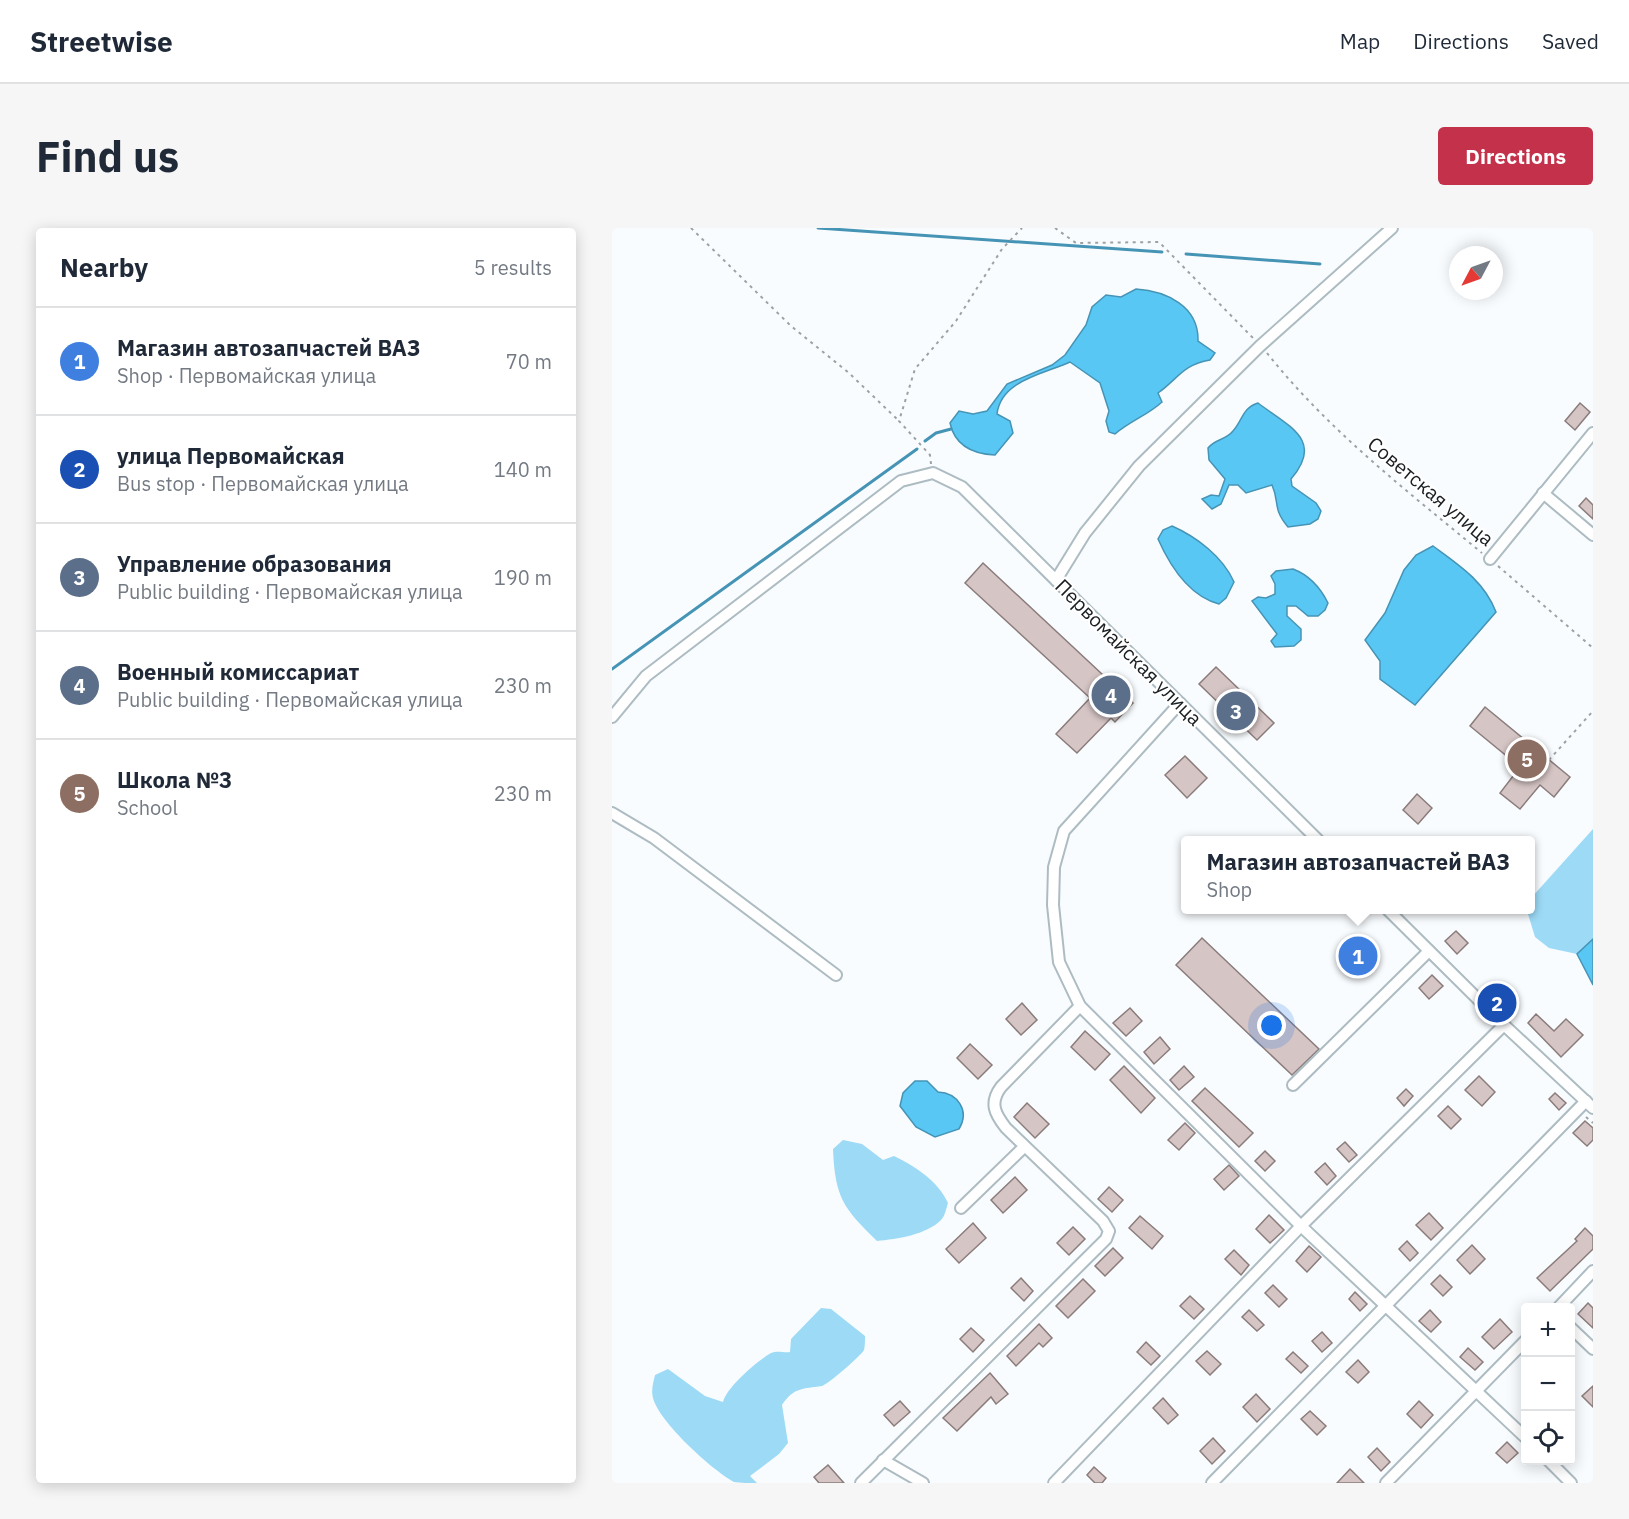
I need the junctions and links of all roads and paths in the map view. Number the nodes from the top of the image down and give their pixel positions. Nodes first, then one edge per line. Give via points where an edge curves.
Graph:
1 (691, 228) edge
2 (1022, 228) edge
3 (1055, 228) edge
4 (1392, 228) edge
5 (1260, 346) junction
6 (899, 421) junction
7 (1593, 433) edge
8 (933, 473) junction
9 (1542, 494) junction
10 (1593, 535) edge
11 (1490, 559) junction
12 (1056, 580) junction
13 (1593, 648) edge
14 (1180, 703) junction
15 (1593, 711) edge
16 (612, 717) edge
17 (1549, 760) dead end
18 (612, 813) edge
19 (1314, 836) edge
20 (1393, 914) edge
21 (1429, 951) junction
22 (836, 975) dead end
23 (1080, 1006) junction
24 (1504, 1025) junction
25 (1293, 1085) dead end
26 (1590, 1104) edge
27 (1024, 1147) junction
28 (961, 1208) dead end
29 (1301, 1226) junction
30 (1593, 1271) edge
31 (1563, 1303) edge
32 (1386, 1305) junction
33 (1575, 1332) edge
34 (1521, 1345) edge
35 (1593, 1349) edge
36 (1477, 1390) junction
37 (1521, 1433) edge
38 (883, 1460) junction
39 (1552, 1465) edge
40 (861, 1483) edge
41 (923, 1483) edge
42 (1054, 1483) edge
43 (1212, 1483) edge
44 (1386, 1483) edge
45 (1571, 1483) edge

1 - 6 path via 791,326 849,373
2 - 6 path via 1005,246 956,321 915,369
3 - 5 path, Советская улица via 1076,243 1159,242
4 - 5 street
5 - 11 path, Советская улица via 1301,396 1394,481
5 - 12 street via 1139,466 1085,533
6 - 8 path via 930,455
7 - 9 street
8 - 12 street, Первомайская улица via 962,486
8 - 16 street via 901,481 646,676
9 - 10 street
9 - 11 street
11 - 13 path, Советская улица
12 - 14 street, Первомайская улица
14 - 19 street, Первомайская улица
14 - 23 street via 1064,831 1054,867 1053,905 1059,962
15 - 17 path
18 - 22 street via 654,838
20 - 21 street
21 - 24 street
21 - 25 street
23 - 27 street via 996,1094 996,1115
23 - 29 street
24 - 26 street
24 - 29 street
26 - 32 street
27 - 28 street
27 - 38 street via 1103,1221 1108,1231 1106,1239
29 - 32 street
29 - 42 street
30 - 31 street
32 - 36 street
32 - 43 street
33 - 35 street
34 - 36 street
36 - 37 street
36 - 44 street
38 - 40 street
38 - 41 street
39 - 45 street

